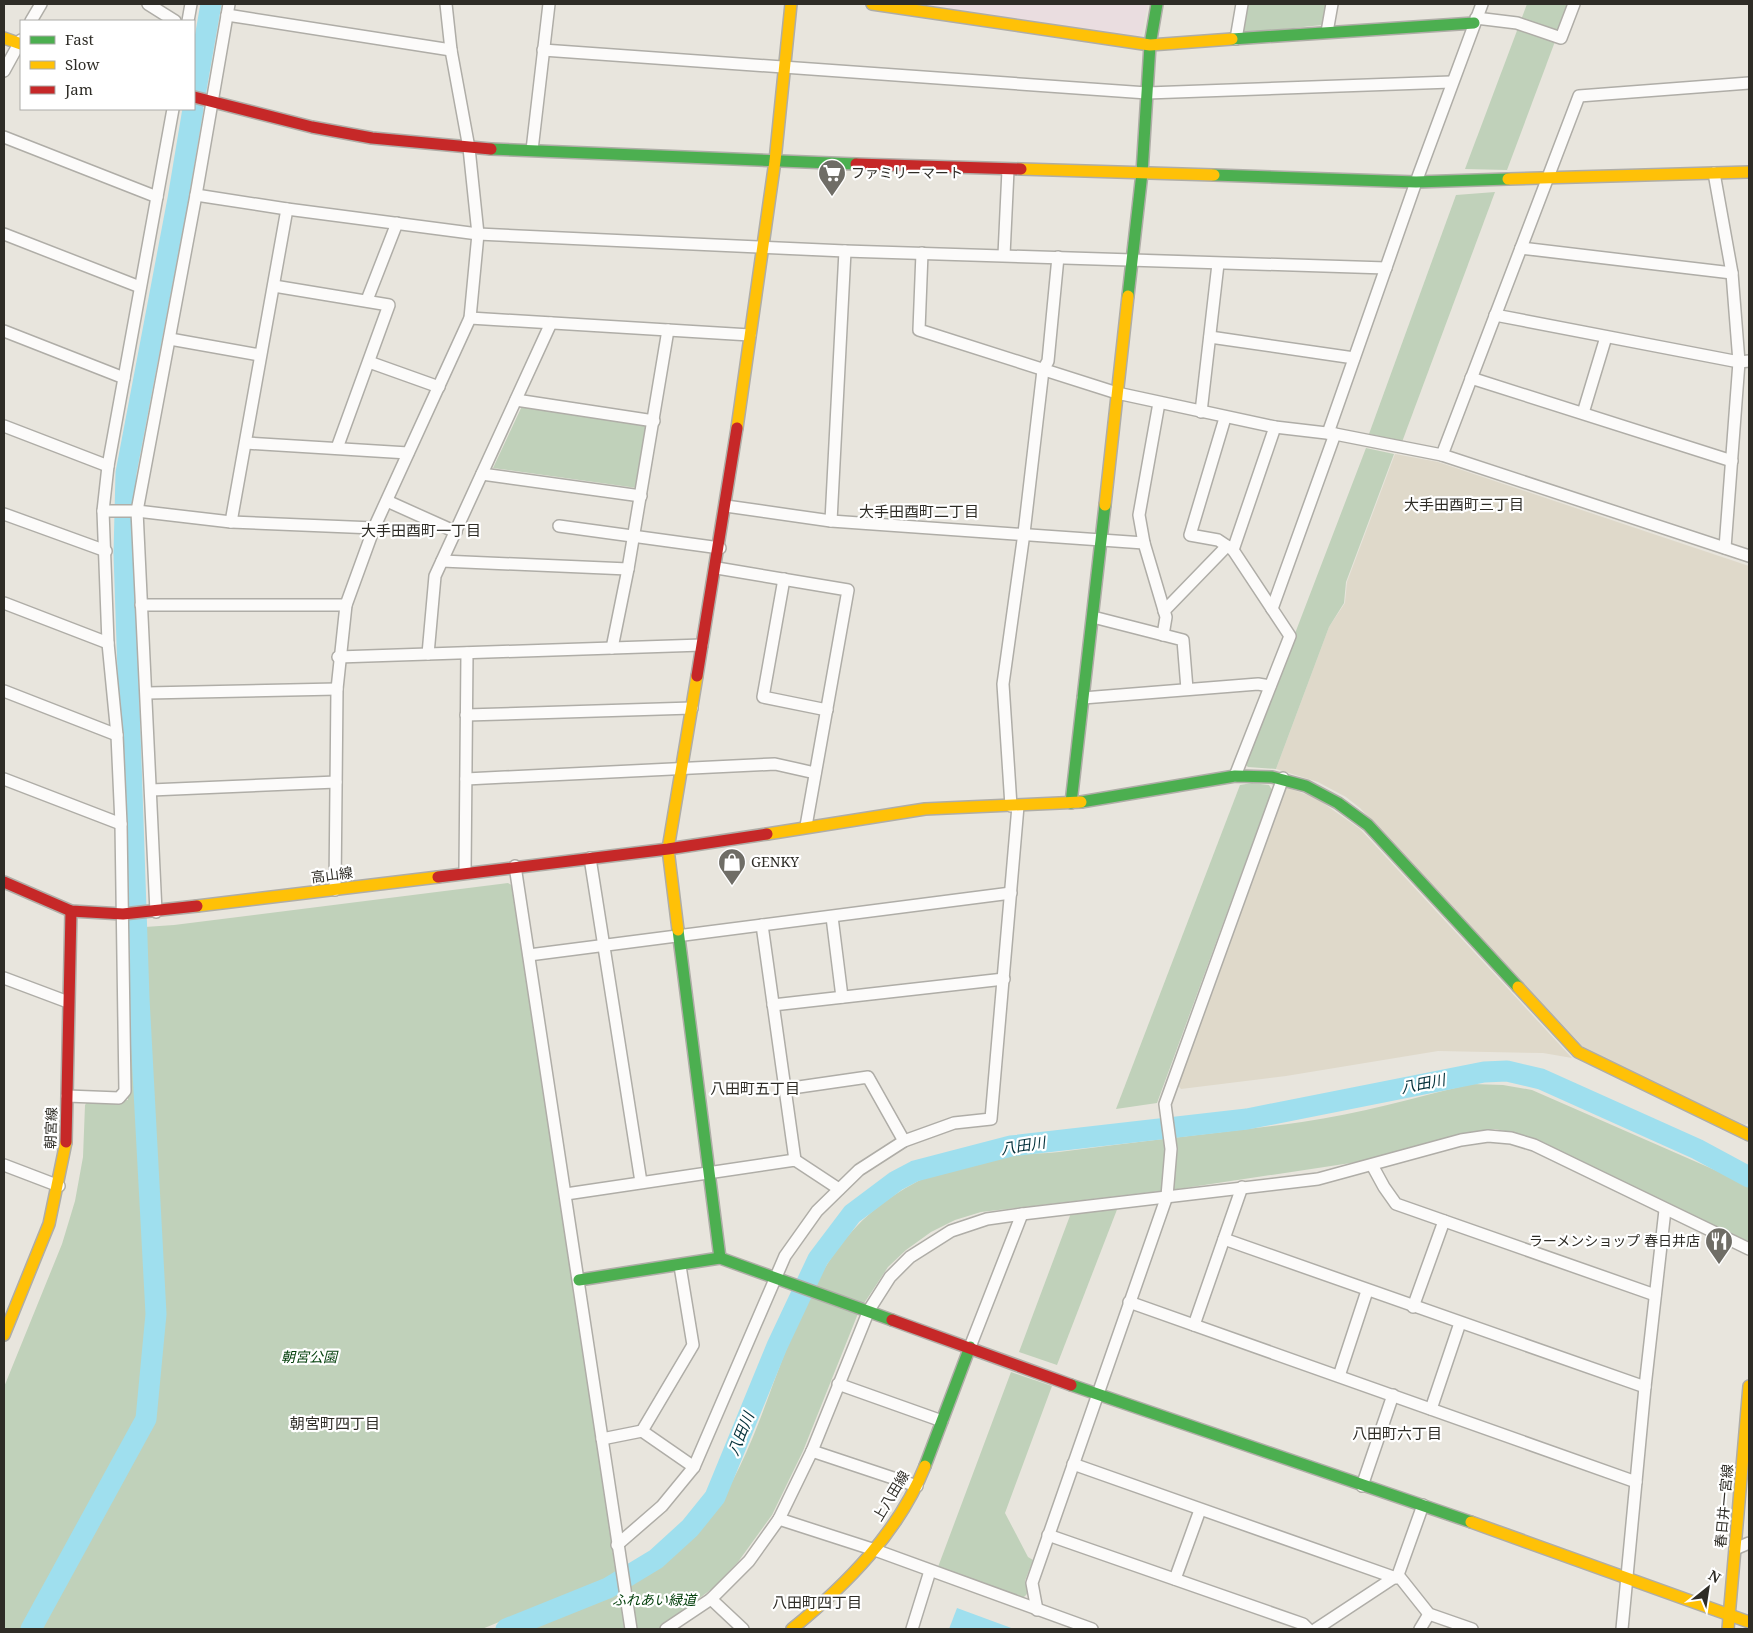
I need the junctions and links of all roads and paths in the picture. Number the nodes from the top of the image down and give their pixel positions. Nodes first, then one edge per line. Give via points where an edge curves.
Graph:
1 (41, 4) edge
2 (148, 4) edge
3 (191, 4) edge
4 (446, 4) edge
5 (549, 4) edge
6 (790, 4) edge
7 (872, 4) edge
8 (876, 4) edge
9 (1157, 4) edge
10 (1242, 4) edge
11 (1332, 4) edge
12 (1482, 4) edge
13 (1574, 4) edge
14 (228, 10) edge
15 (32, 20) edge
16 (173, 20) edge
17 (188, 20) edge
18 (1476, 21) junction
19 (1327, 32) junction
20 (4, 38) edge
21 (1236, 39) junction
22 (20, 42) edge
23 (20, 44) edge
24 (1150, 45) junction
25 (451, 50) junction
26 (543, 50) junction
27 (783, 68) junction
28 (4, 71) edge
29 (1452, 82) junction
30 (1749, 83) edge
31 (1147, 94) junction
32 (195, 97) edge
33 (209, 101) junction
34 (173, 110) edge
35 (4, 138) edge
36 (469, 148) junction
37 (532, 150) junction
38 (775, 161) junction
39 (1008, 170) junction
40 (1749, 172) edge
41 (1142, 173) junction
42 (1714, 173) junction
43 (1547, 178) junction
44 (1416, 182) junction
45 (196, 194) junction
46 (157, 197) junction
47 (287, 209) junction
48 (397, 223) junction
49 (4, 234) edge
50 (478, 234) junction
51 (763, 247) junction
52 (1521, 248) junction
53 (845, 251) junction
54 (922, 252) junction
55 (1004, 255) junction
56 (1058, 257) junction
57 (1132, 259) junction
58 (1218, 264) junction
59 (1386, 268) junction
60 (1732, 273) junction
61 (274, 286) junction
62 (140, 287) junction
63 (367, 300) junction
64 (1495, 315) junction
65 (470, 318) junction
66 (550, 323) junction
67 (668, 330) junction
68 (4, 331) edge
69 (750, 335) junction
70 (1210, 337) junction
71 (1606, 337) junction
72 (170, 339) junction
73 (260, 355) junction
74 (1354, 358) junction
75 (1744, 361) edge
76 (369, 362) junction
77 (1043, 370) junction
78 (124, 378) junction
79 (1471, 378) junction
80 (439, 387) junction
81 (1117, 393) junction
82 (516, 400) junction
83 (1159, 403) junction
84 (1201, 412) junction
85 (1582, 413) junction
86 (1224, 418) junction
87 (654, 421) junction
88 (4, 426) edge
89 (1275, 427) junction
90 (1332, 434) junction
91 (246, 443) junction
92 (337, 448) junction
93 (408, 453) junction
94 (1442, 455) junction
95 (1732, 461) junction
96 (108, 466) junction
97 (482, 474) junction
98 (641, 496) junction
99 (387, 501) junction
100 (726, 506) junction
101 (103, 511) junction
102 (137, 511) junction
103 (4, 514) edge
104 (831, 521) junction
105 (231, 522) junction
106 (559, 526) dead end
107 (374, 528) junction
108 (456, 532) junction
109 (1024, 533) junction
110 (634, 536) junction
111 (1101, 538) junction
112 (1144, 543) junction
113 (720, 548) junction
114 (1230, 548) junction
115 (1725, 548) junction
116 (106, 551) junction
117 (1749, 556) edge
118 (442, 560) junction
119 (717, 568) junction
120 (628, 569) junction
121 (784, 579) junction
122 (4, 603) edge
123 (141, 605) junction
124 (346, 605) junction
125 (1272, 609) junction
126 (1164, 611) junction
127 (1093, 617) junction
128 (1163, 635) junction
129 (108, 643) junction
130 (702, 645) junction
131 (612, 648) junction
132 (467, 652) junction
133 (428, 654) junction
134 (338, 657) junction
135 (1270, 686) junction
136 (337, 689) junction
137 (1187, 689) junction
138 (4, 691) edge
139 (147, 693) junction
140 (1083, 698) junction
141 (692, 708) junction
142 (827, 710) junction
143 (466, 715) junction
144 (117, 735) junction
145 (682, 769) junction
146 (815, 774) junction
147 (1235, 776) junction
148 (1283, 778) junction
149 (4, 779) edge
150 (466, 779) junction
151 (336, 782) junction
152 (151, 790) junction
153 (1071, 803) junction
154 (1014, 806) junction
155 (121, 824) junction
156 (806, 826) junction
157 (668, 849) junction
158 (590, 858) junction
159 (515, 866) junction
160 (465, 873) junction
161 (4, 882) edge
162 (335, 890) junction
163 (1011, 893) junction
164 (71, 910) junction
165 (156, 912) junction
166 (130, 913) junction
167 (832, 916) junction
168 (762, 925) junction
169 (679, 935) junction
170 (604, 945) junction
171 (529, 954) junction
172 (4, 978) edge
173 (1004, 979) junction
174 (842, 997) junction
175 (68, 1002) junction
176 (773, 1005) junction
177 (785, 1090) junction
178 (67, 1096) junction
179 (1749, 1135) edge
180 (904, 1142) junction
181 (795, 1160) junction
182 (4, 1165) edge
183 (1372, 1165) junction
184 (710, 1171) junction
185 (641, 1182) junction
186 (60, 1186) junction
187 (1242, 1187) junction
188 (839, 1190) junction
189 (566, 1194) junction
190 (1167, 1196) junction
191 (1665, 1210) junction
192 (1022, 1214) junction
193 (1444, 1221) junction
194 (1224, 1239) junction
195 (1749, 1249) edge
196 (720, 1258) junction
197 (680, 1266) junction
198 (776, 1277) junction
199 (579, 1280) junction
200 (1367, 1291) junction
201 (1655, 1296) junction
202 (1130, 1302) junction
203 (1413, 1307) junction
204 (869, 1310) junction
205 (8, 1314) edge
206 (1460, 1323) junction
207 (1194, 1325) junction
208 (4, 1335) edge
209 (970, 1347) junction
210 (1339, 1376) junction
211 (838, 1384) junction
212 (1749, 1386) edge
213 (1645, 1387) junction
214 (1097, 1394) junction
215 (1393, 1396) junction
216 (1431, 1409) junction
217 (942, 1421) junction
218 (642, 1431) junction
219 (602, 1439) junction
220 (812, 1451) junction
221 (1073, 1464) junction
222 (694, 1466) junction
223 (1636, 1482) junction
224 (917, 1486) junction
225 (1362, 1486) junction
226 (1423, 1505) junction
227 (1200, 1510) junction
228 (779, 1519) junction
229 (1048, 1535) junction
230 (1749, 1543) edge
231 (617, 1545) junction
232 (875, 1550) junction
233 (1735, 1550) junction
234 (930, 1571) junction
235 (1397, 1577) junction
236 (1627, 1578) junction
237 (1175, 1579) junction
238 (711, 1599) junction
239 (1038, 1610) junction
240 (1429, 1614) junction
241 (1729, 1616) junction
242 (1749, 1622) edge
243 (631, 1629) edge
244 (666, 1629) edge
245 (743, 1629) edge
246 (792, 1629) edge
247 (912, 1629) edge
248 (1092, 1629) edge
249 (1308, 1629) edge
250 (1316, 1629) edge
251 (1420, 1629) edge
252 (1472, 1629) edge
253 (1622, 1629) edge
254 (1728, 1629) edge

1 - 15 street
2 - 16 street
3 - 17 street
4 - 25 street
5 - 26 street
6 - 27 street
7 - 8 street
8 - 24 street
9 - 24 street
10 - 21 street
11 - 19 street
12 - 18 street
13 - 18 street via 1561,38 1517,23
14 - 25 street
14 - 33 street
18 - 19 street
18 - 29 street
19 - 21 street
20 - 22 street
21 - 24 street
23 - 28 street
24 - 31 street
25 - 36 street
26 - 27 street
26 - 37 street
27 - 31 street
27 - 38 street
29 - 31 street
29 - 44 street
30 - 43 street via 1579,96
31 - 41 street
32 - 33 street
33 - 36 street via 312,127 372,138
33 - 45 street
34 - 46 street
35 - 46 street
36 - 37 street
36 - 50 street
37 - 38 street
38 - 39 street
38 - 51 street
39 - 41 street
39 - 55 street
40 - 42 street
41 - 44 street
41 - 57 street
42 - 43 street
42 - 60 street
43 - 44 street
43 - 52 street
44 - 59 street
45 - 47 street
45 - 72 street
46 - 62 street
47 - 48 street
47 - 61 street
48 - 50 street
48 - 63 street
49 - 62 street
50 - 51 street
50 - 65 street
51 - 53 street
51 - 69 street
52 - 60 street
52 - 64 street
53 - 54 street
53 - 104 street
54 - 55 street
54 - 77 street via 920,330
55 - 56 street
56 - 57 street
56 - 77 street via 1048,361
57 - 58 street
57 - 81 street
58 - 59 street
58 - 70 street
59 - 74 street
60 - 75 street
61 - 63 street
61 - 73 street
62 - 78 street
63 - 76 street via 389,305
64 - 71 street
64 - 79 street
65 - 66 street
65 - 80 street
66 - 67 street
66 - 82 street
67 - 69 street
67 - 87 street
68 - 78 street
69 - 100 street
70 - 74 street
70 - 84 street
71 - 75 street
71 - 85 street
72 - 73 street
72 - 102 street
73 - 91 street
74 - 90 street
75 - 95 street
76 - 80 street
76 - 92 street
77 - 81 street
77 - 109 street
78 - 96 street
79 - 85 street
79 - 94 street
80 - 93 street
81 - 83 street
81 - 111 street
82 - 87 street
82 - 97 street
83 - 84 street
83 - 112 street via 1139,515
84 - 86 street
85 - 95 street
86 - 89 street
86 - 114 street via 1190,535 1218,540
87 - 98 street
88 - 96 street
89 - 90 street
89 - 114 street
90 - 94 street
90 - 125 street
91 - 92 street
91 - 105 street
92 - 93 street
93 - 99 street
94 - 115 street
95 - 115 street
96 - 101 street
97 - 98 street
97 - 108 street
98 - 110 street
99 - 107 street
99 - 108 street
100 - 104 street
100 - 113 street
101 - 102 street
101 - 116 street
102 - 105 street
102 - 123 street
103 - 116 street
104 - 109 street
105 - 107 street
106 - 110 street
107 - 124 street
108 - 118 street
109 - 111 street
109 - 154 street via 1003,684
110 - 113 street
110 - 120 street
111 - 112 street
111 - 127 street
112 - 126 street
113 - 119 street
114 - 125 street
114 - 126 street
115 - 117 street
116 - 129 street
118 - 120 street
118 - 133 street via 435,576
119 - 121 street
119 - 130 street
120 - 131 street
121 - 142 street via 763,697
121 - 142 street via 848,590
122 - 129 street
123 - 124 street
123 - 139 street
124 - 134 street
125 - 135 street via 1290,636
126 - 128 street
127 - 128 street
127 - 140 street
128 - 137 street via 1184,640
129 - 144 street
130 - 131 street
130 - 141 street
131 - 132 street
132 - 133 street
132 - 143 street
133 - 134 street
134 - 136 street
135 - 137 street
135 - 147 street
136 - 139 street
136 - 151 street
137 - 140 street
138 - 144 street
139 - 152 street
140 - 153 street
141 - 143 street
141 - 145 street
142 - 146 street
143 - 150 street
144 - 155 street
145 - 146 street via 774,764
145 - 150 street
145 - 157 street
146 - 156 street
147 - 148 street, 高山線 via 1255,774
147 - 153 street, 高山線
148 - 179 street, 高山線 via 1315,788 1344,804 1368,825 1578,1052
148 - 190 street via 1165,1104 1171,1149
149 - 155 street
150 - 160 street
151 - 152 street
151 - 162 street
152 - 165 street
153 - 154 street, 高山線
154 - 156 street, 高山線 via 926,809
154 - 163 street
155 - 166 street
156 - 157 street, 高山線
157 - 158 street, 高山線
157 - 169 street
158 - 159 street, 高山線
158 - 170 street
159 - 160 street, 高山線
159 - 171 street
160 - 162 street, 高山線
161 - 164 street, 高山線
162 - 165 street, 高山線
163 - 167 street
163 - 173 street
164 - 166 street, 高山線
164 - 175 street, 朝宮線
165 - 166 street, 高山線
166 - 178 street via 125,1092 119,1098
167 - 168 street
167 - 174 street
168 - 169 street
168 - 176 street
169 - 170 street
169 - 184 street
170 - 171 street
170 - 185 street
171 - 189 street
172 - 175 street
173 - 174 street
173 - 180 street via 991,1119 954,1123
174 - 176 street
175 - 178 street, 朝宮線
176 - 177 street
177 - 180 street via 868,1077
177 - 181 street
178 - 186 street, 朝宮線 via 66,1151
180 - 188 street via 859,1170
181 - 184 street
181 - 188 street
182 - 186 street
183 - 187 street via 1318,1179
183 - 191 street via 1460,1140 1488,1136 1511,1138 1534,1145
183 - 193 street via 1396,1204
184 - 185 street
184 - 196 street
185 - 189 street
186 - 205 street, 朝宮線 via 50,1224
187 - 190 street
187 - 194 street
188 - 198 street via 817,1210 798,1236
189 - 199 street
190 - 192 street
190 - 202 street
191 - 195 street
191 - 201 street
192 - 204 street via 987,1219 950,1231 928,1244 890,1277
192 - 209 street
193 - 201 street
193 - 203 street
194 - 200 street
194 - 207 street
196 - 197 street
196 - 198 street
197 - 199 street
197 - 218 street via 693,1345
198 - 204 street
198 - 222 street
199 - 219 street
200 - 203 street
200 - 210 street
201 - 213 street
202 - 207 street
202 - 214 street
203 - 206 street
204 - 209 street
204 - 211 street
205 - 208 street, 朝宮線
206 - 213 street
206 - 216 street
207 - 210 street
209 - 214 street
209 - 217 street, 上八田線
210 - 215 street
211 - 217 street
211 - 220 street
212 - 233 street, 春日井一宮線
213 - 223 street
214 - 221 street
214 - 225 street
215 - 216 street
215 - 225 street
216 - 223 street
217 - 224 street, 上八田線
218 - 219 street
218 - 222 street
219 - 231 street
220 - 224 street
220 - 228 street
221 - 227 street
221 - 229 street
222 - 231 street via 662,1506
223 - 236 street
224 - 232 street, 上八田線
225 - 226 street
226 - 235 street
226 - 236 street
227 - 235 street
227 - 237 street
228 - 232 street
228 - 238 street via 749,1562
229 - 237 street
229 - 239 street via 1032,1583
230 - 233 street
231 - 243 street
232 - 234 street
232 - 246 street, 上八田線 via 824,1603
233 - 241 street, 春日井一宮線
234 - 239 street
234 - 247 street
235 - 240 street
235 - 250 street
236 - 241 street
236 - 253 street
237 - 249 street via 1303,1624
238 - 244 street
238 - 245 street
239 - 248 street
240 - 251 street
240 - 252 street
241 - 242 street
241 - 254 street, 春日井一宮線

